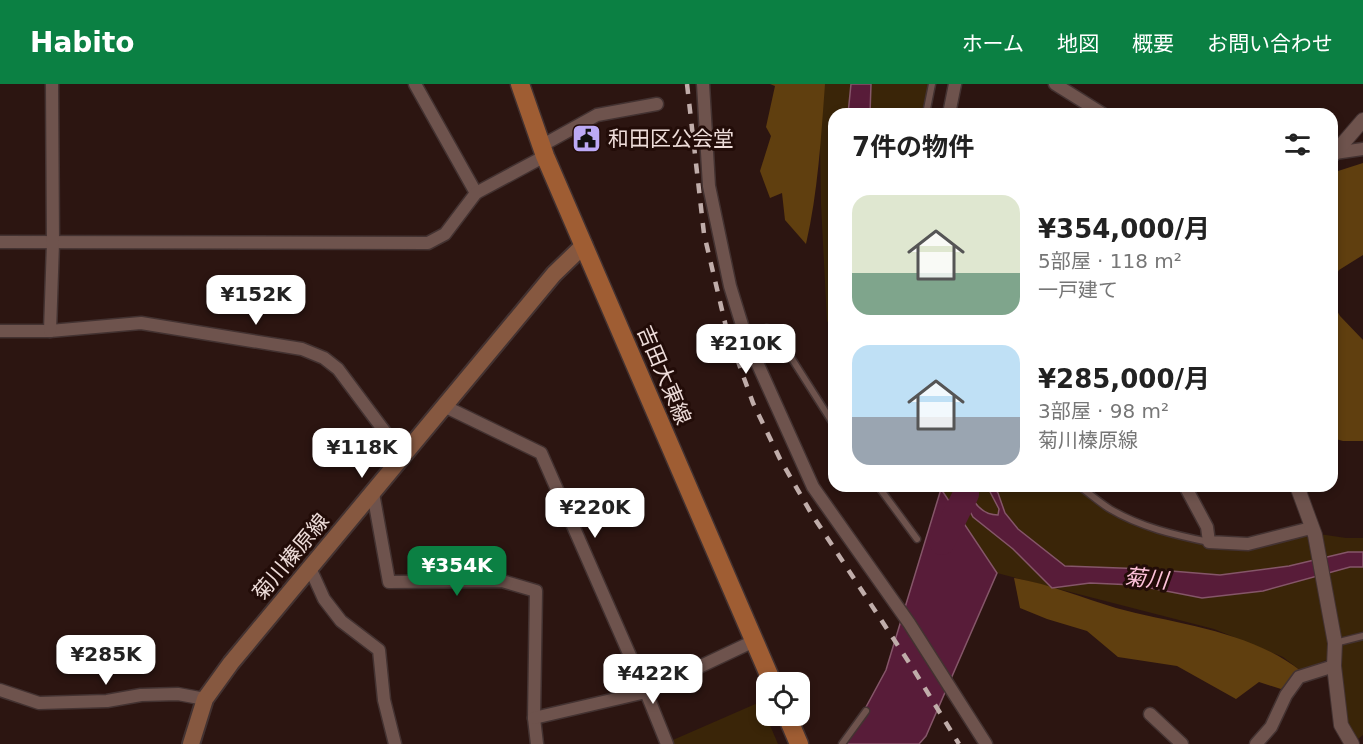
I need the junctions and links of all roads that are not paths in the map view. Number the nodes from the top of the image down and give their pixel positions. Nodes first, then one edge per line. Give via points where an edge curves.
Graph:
1 (52, 84) edge
2 (415, 84) edge
3 (520, 84) edge
4 (703, 84) edge
5 (932, 84) edge
6 (955, 84) edge
7 (1055, 84) edge
8 (657, 104) dead end
9 (927, 108) edge
10 (950, 108) edge
11 (1093, 108) edge
12 (1363, 120) edge
13 (1338, 148) edge
14 (1363, 149) edge
15 (543, 151) junction
16 (1338, 153) edge
17 (476, 193) junction
18 (0, 242) edge
19 (53, 243) junction
20 (584, 245) junction
21 (0, 331) edge
22 (51, 331) junction
23 (746, 338) junction
24 (446, 407) junction
25 (828, 416) edge
26 (403, 456) junction
27 (882, 492) edge
28 (1087, 492) edge
29 (1188, 492) edge
30 (1299, 492) edge
31 (373, 493) junction
32 (1313, 531) junction
33 (917, 539) dead end
34 (1209, 542) junction
35 (310, 568) junction
36 (1363, 636) edge
37 (1334, 640) junction
38 (754, 641) junction
39 (1334, 666) junction
40 (768, 672) edge
41 (0, 690) edge
42 (646, 692) junction
43 (205, 699) junction
44 (866, 711) dead end
45 (1150, 714) dead end
46 (534, 718) junction
47 (791, 726) edge
48 (191, 744) edge
49 (395, 744) edge
50 (537, 744) edge
51 (666, 744) edge
52 (799, 744) edge
53 (842, 744) edge
54 (986, 744) edge
55 (1182, 744) edge
56 (1256, 744) edge
57 (1352, 744) edge

1 - 19 street
2 - 17 street
3 - 15 main road, 吉田大東線
4 - 23 street via 709,186 730,286
5 - 9 lane
6 - 10 street
7 - 11 street
8 - 15 street via 597,115
12 - 13 street
14 - 16 street
15 - 17 street
15 - 20 main road, 吉田大東線
17 - 19 street via 445,234 428,243
18 - 19 street
19 - 22 street
20 - 24 main road, 菊川榛原線 via 554,274
20 - 38 main road, 吉田大東線
21 - 22 street
22 - 26 street via 141,323 302,349 338,369
23 - 25 lane via 766,328 773,329
23 - 54 street via 813,487 909,623
24 - 26 main road, 菊川榛原線
24 - 42 street via 541,453
26 - 31 main road, 菊川榛原線
27 - 33 lane
28 - 34 lane via 1110,509 1141,523
29 - 34 street via 1207,526
30 - 32 street
31 - 35 main road, 菊川榛原線
31 - 46 street via 389,582 502,581 536,591
32 - 34 street via 1248,544
32 - 37 street
35 - 43 main road, 菊川榛原線
35 - 49 street via 324,599 341,621 379,650 384,700
36 - 37 lane
37 - 39 street
38 - 40 main road, 吉田大東線
38 - 42 street
39 - 56 street via 1299,677 1271,727
39 - 57 street via 1341,725
41 - 43 street via 39,703 178,694
42 - 46 street
42 - 51 street
43 - 48 main road, 菊川榛原線
44 - 53 lane
45 - 55 street
46 - 50 street
47 - 52 main road

